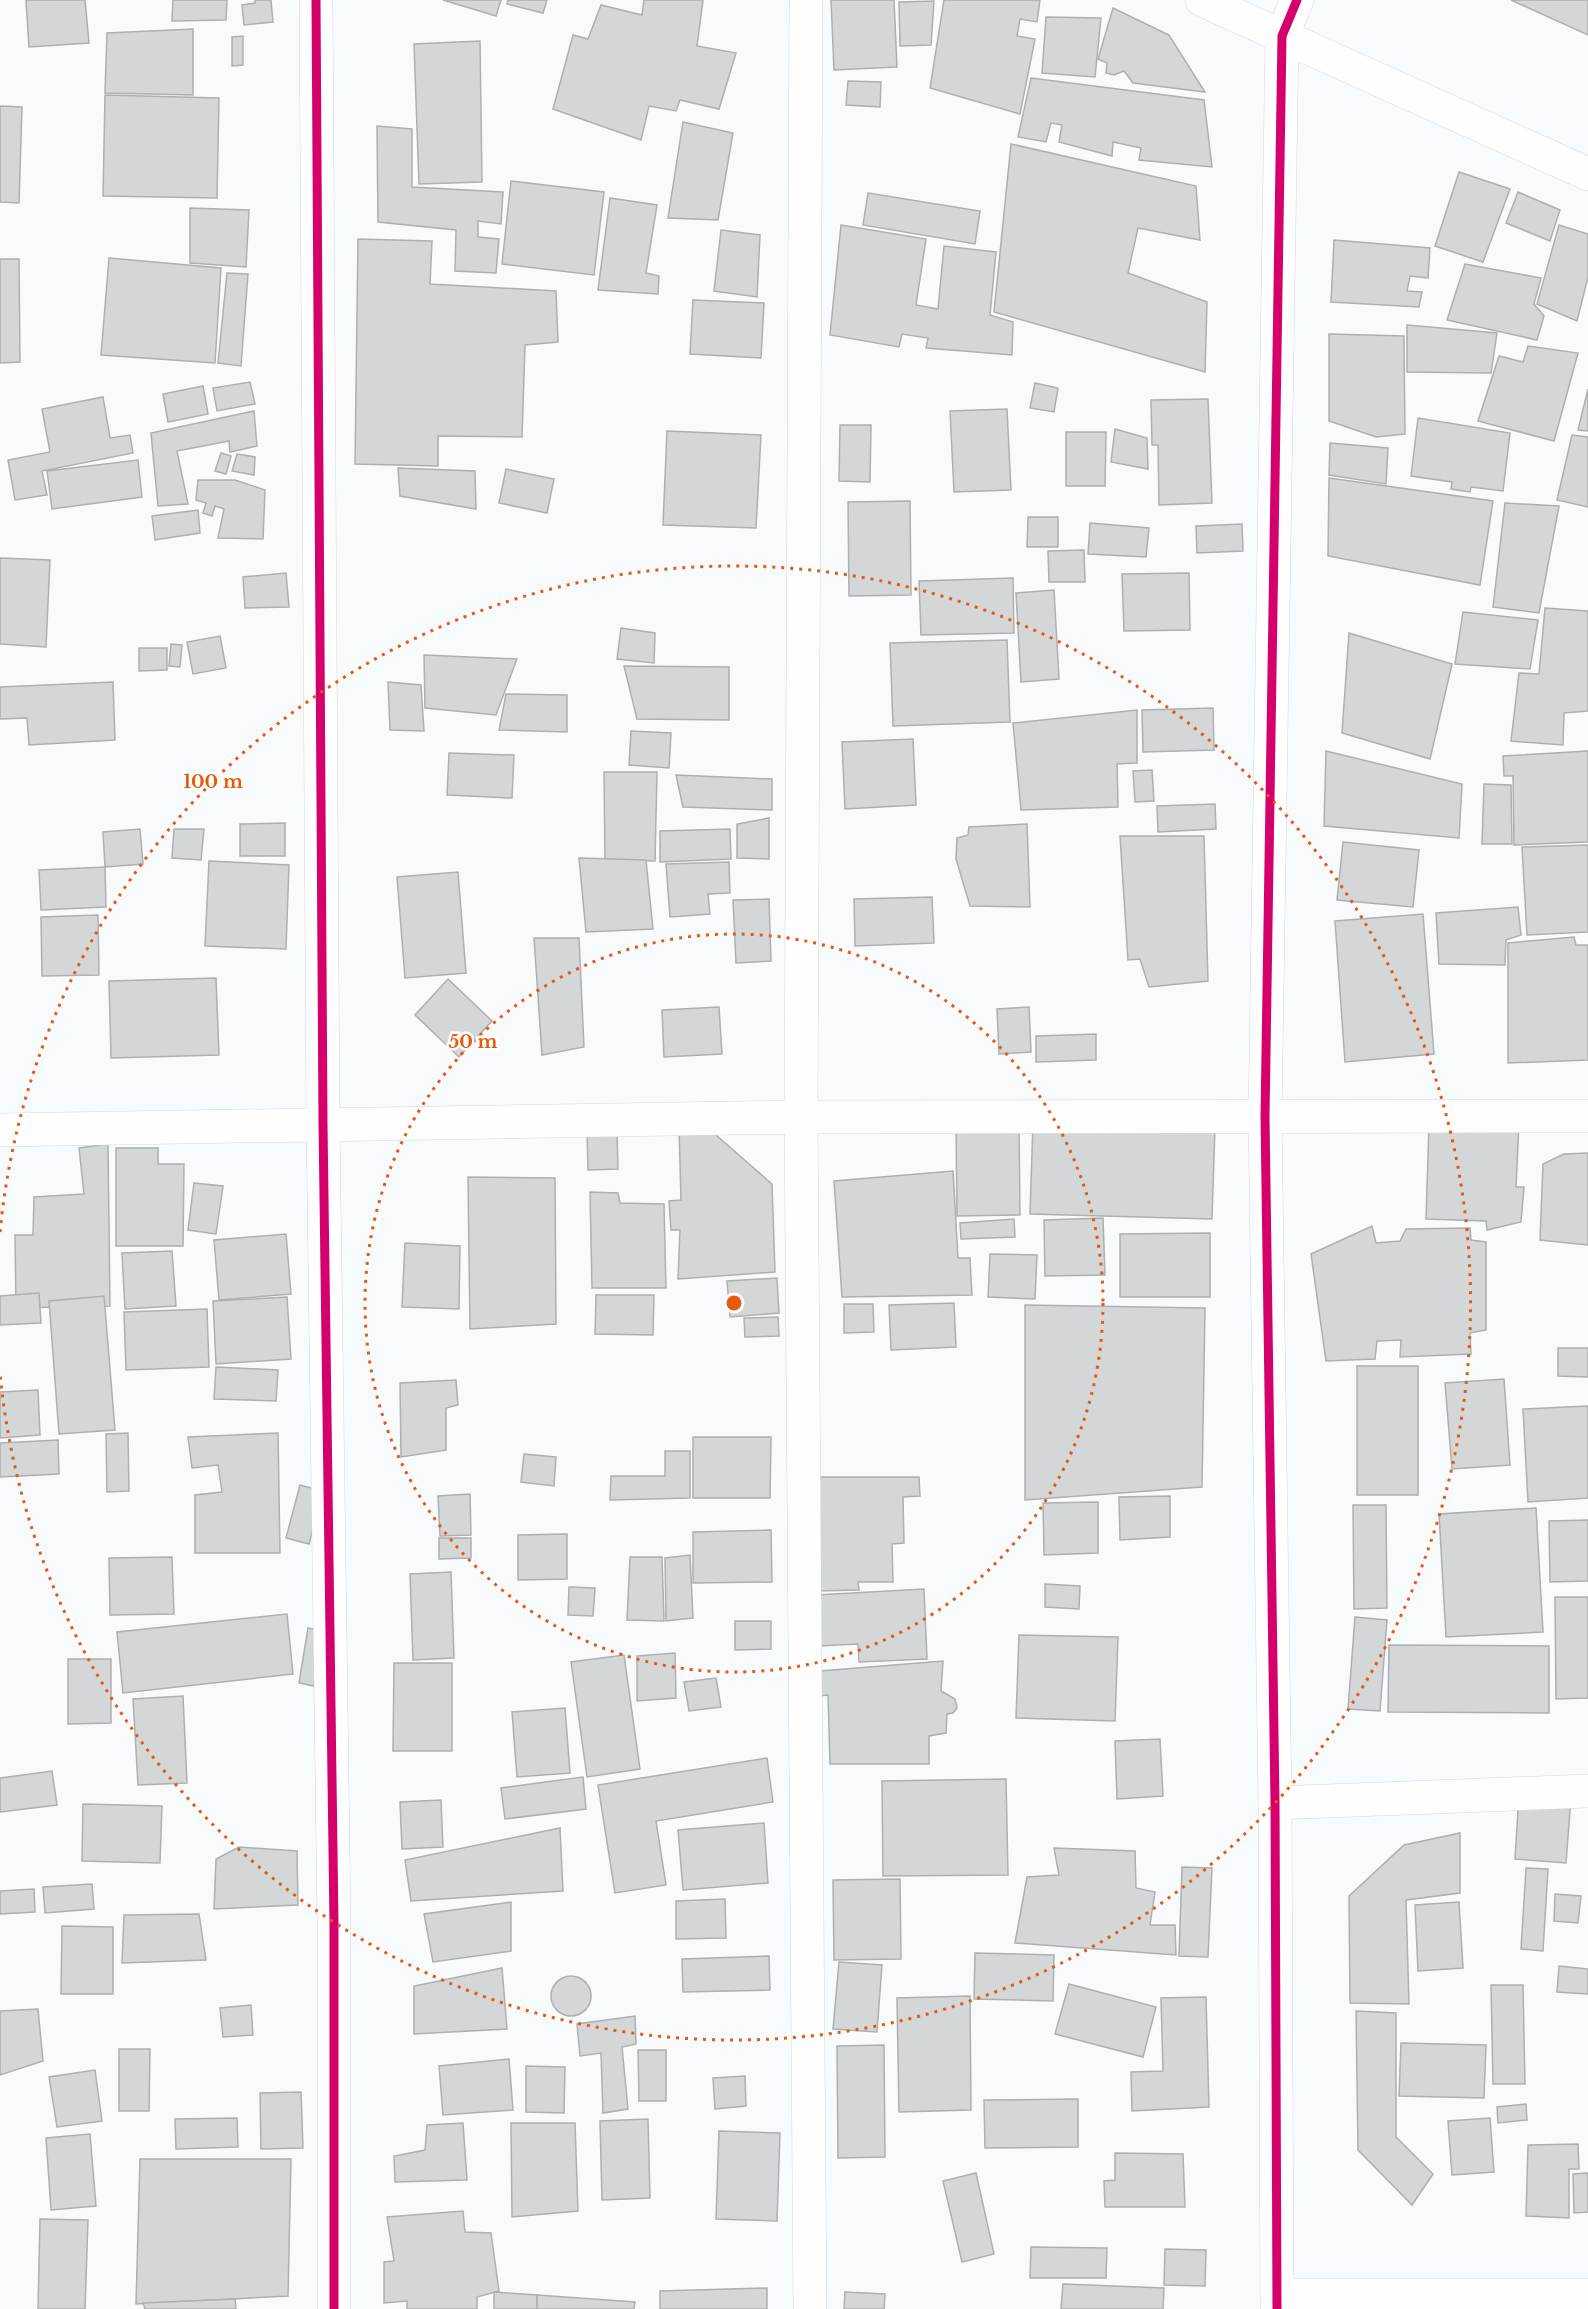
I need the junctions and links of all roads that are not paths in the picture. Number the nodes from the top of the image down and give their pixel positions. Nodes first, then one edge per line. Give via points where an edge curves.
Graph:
1 (316, 0) edge
2 (806, 0) edge
3 (1202, 0) edge
4 (1298, 0) edge
5 (1282, 36) junction
6 (1588, 174) edge
7 (1588, 1116) edge
8 (801, 1117) junction
9 (1265, 1117) junction
10 (323, 1124) junction
11 (0, 1130) edge
12 (1588, 1791) edge
13 (1275, 1803) junction
14 (1588, 2295) edge
15 (1277, 2302) edge
16 (334, 2309) edge
17 (810, 2309) edge

1 - 10 street
2 - 8 street
3 - 5 street
4 - 5 street
5 - 6 street
5 - 9 street
7 - 9 street
8 - 9 street
8 - 10 street
8 - 17 street
9 - 13 street
10 - 11 street
10 - 16 street via 334,1923
12 - 13 street
13 - 15 street
14 - 15 street

